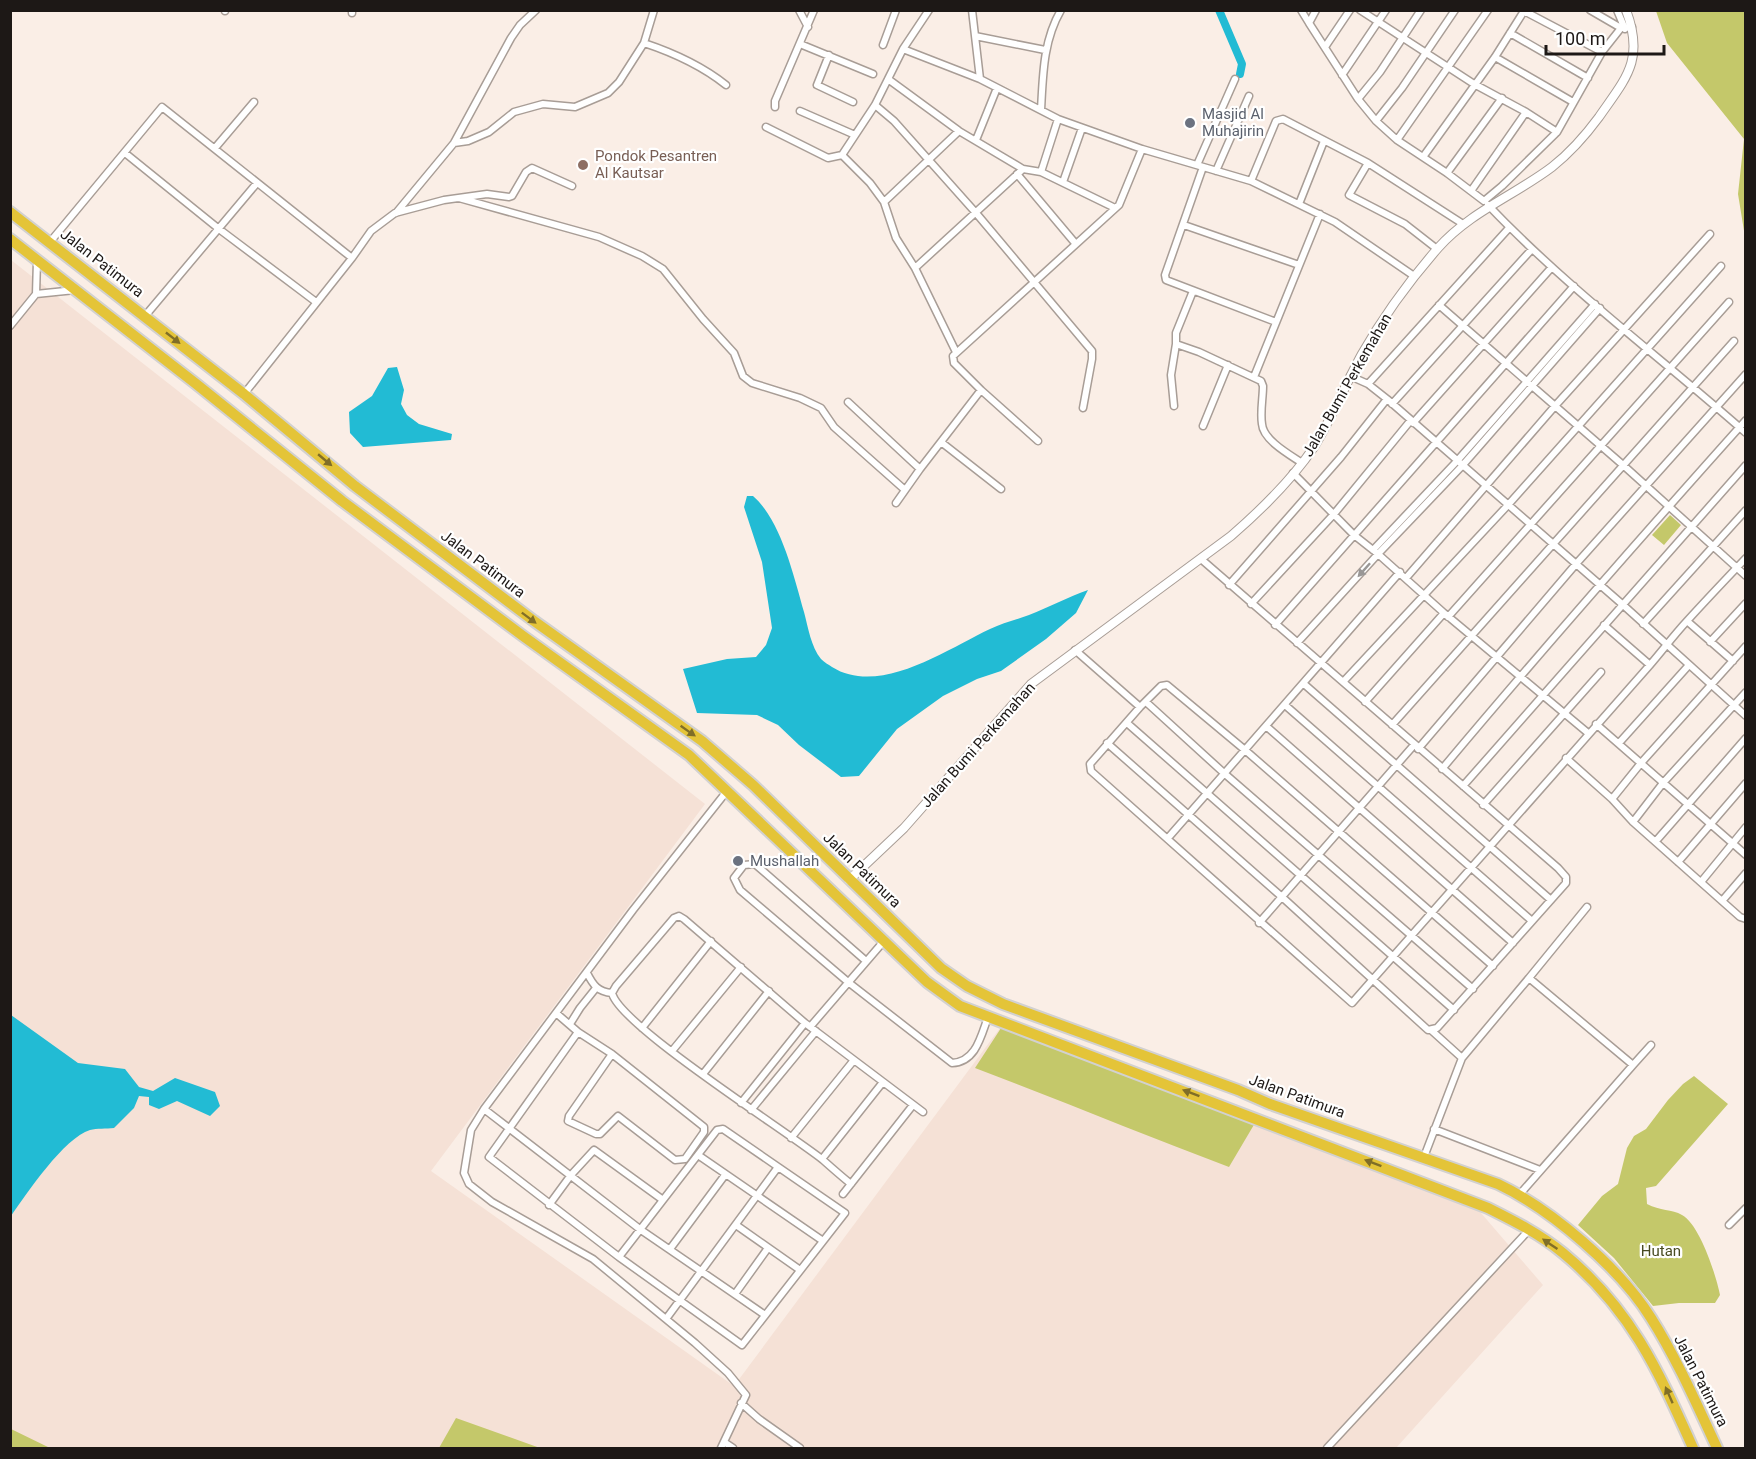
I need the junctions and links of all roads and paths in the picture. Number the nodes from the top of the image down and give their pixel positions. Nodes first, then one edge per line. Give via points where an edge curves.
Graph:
1 (536, 10) edge
2 (654, 10) edge
3 (799, 10) edge
4 (814, 10) edge
5 (896, 10) edge
6 (929, 10) edge
7 (972, 10) edge
8 (1061, 10) edge
9 (1301, 10) edge
10 (1316, 10) edge
11 (1350, 10) edge
12 (1360, 10) edge
13 (1386, 10) edge
14 (1422, 10) edge
15 (1455, 10) edge
16 (1488, 10) edge
17 (1590, 10) edge
18 (1617, 10) edge
19 (1626, 10) edge
20 (1378, 22) junction
21 (1309, 23) junction
22 (808, 27) junction
23 (1626, 28) junction
24 (1510, 33) junction
25 (975, 36) junction
26 (1403, 38) junction
27 (644, 43) junction
28 (800, 44) junction
29 (883, 45) dead end
30 (1325, 47) junction
31 (903, 49) junction
32 (1045, 50) junction
33 (1602, 52) junction
34 (1427, 53) junction
35 (829, 55) junction
36 (1495, 57) junction
37 (1449, 67) junction
38 (873, 74) dead end
39 (1342, 75) junction
40 (1588, 78) junction
41 (888, 79) junction
42 (980, 79) junction
43 (1235, 79) dead end
44 (1474, 84) junction
45 (726, 85) dead end
46 (997, 88) junction
47 (1249, 96) dead end
48 (1502, 98) junction
49 (1358, 99) junction
50 (254, 102) dead end
51 (853, 102) dead end
52 (1573, 102) junction
53 (875, 105) junction
54 (775, 106) dead end
55 (1041, 110) junction
56 (800, 111) dead end
57 (1526, 112) junction
58 (1058, 119) junction
59 (1376, 121) junction
60 (766, 127) dead end
61 (1083, 128) junction
62 (959, 131) junction
63 (1557, 132) junction
64 (855, 135) junction
65 (976, 140) junction
66 (1397, 140) junction
67 (1324, 141) junction
68 (454, 142) junction
69 (215, 148) junction
70 (1142, 149) junction
71 (125, 153) junction
72 (842, 155) junction
73 (1423, 157) junction
74 (928, 159) junction
75 (1368, 163) junction
76 (1200, 166) junction
77 (1216, 171) junction
78 (1020, 172) junction
79 (1041, 172) junction
80 (1447, 173) junction
81 (1251, 181) junction
82 (1063, 182) junction
83 (257, 183) junction
84 (573, 186) dead end
85 (1471, 191) junction
86 (459, 198) junction
87 (884, 202) junction
88 (1486, 203) junction
89 (1299, 204) junction
90 (1115, 208) junction
91 (10, 212) edge
92 (395, 213) junction
93 (976, 213) junction
94 (1320, 214) junction
95 (1463, 224) junction
96 (1184, 225) junction
97 (1509, 228) junction
98 (219, 229) junction
99 (1710, 234) dead end
100 (10, 239) edge
101 (50, 242) junction
102 (1075, 243) junction
103 (1437, 249) junction
104 (1532, 249) junction
105 (352, 258) junction
106 (37, 260) junction
107 (1299, 265) junction
108 (1721, 266) dead end
109 (1552, 267) junction
110 (915, 268) junction
111 (1414, 276) junction
112 (1034, 280) junction
113 (1574, 286) junction
114 (75, 290) junction
115 (1193, 291) junction
116 (36, 294) junction
117 (316, 302) junction
118 (1729, 302) dead end
119 (1439, 305) junction
120 (1597, 306) junction
121 (145, 316) junction
122 (1276, 322) junction
123 (10, 326) edge
124 (1462, 326) junction
125 (1625, 329) junction
126 (131, 333) junction
127 (1734, 341) dead end
128 (1176, 344) junction
129 (1484, 345) junction
130 (1647, 347) junction
131 (956, 352) junction
132 (1505, 363) junction
133 (1228, 365) junction
134 (1670, 367) junction
135 (1746, 374) edge
136 (1254, 376) junction
137 (1350, 376) junction
138 (1368, 384) junction
139 (1530, 385) junction
140 (1693, 387) junction
141 (981, 390) junction
142 (244, 394) junction
143 (848, 402) dead end
144 (1390, 402) junction
145 (1174, 405) dead end
146 (1555, 406) junction
147 (1716, 407) junction
148 (1083, 408) dead end
149 (1746, 420) edge
150 (1412, 422) junction
151 (1203, 426) dead end
152 (1578, 426) junction
153 (1739, 428) junction
154 (1746, 434) edge
155 (1038, 441) dead end
156 (1435, 441) junction
157 (941, 442) junction
158 (1600, 445) junction
159 (1302, 463) junction
160 (1460, 464) junction
161 (1623, 465) junction
162 (1746, 465) edge
163 (920, 469) junction
164 (1293, 473) junction
165 (1485, 486) junction
166 (1646, 486) junction
167 (1001, 489) dead end
168 (905, 490) junction
169 (1311, 491) junction
170 (896, 503) dead end
171 (1508, 505) junction
172 (1670, 508) junction
173 (1746, 510) edge
174 (1334, 514) junction
175 (1531, 524) junction
176 (1690, 526) junction
177 (1354, 535) junction
178 (1553, 544) junction
179 (1713, 546) junction
180 (1376, 552) junction
181 (1746, 558) edge
182 (1201, 559) junction
183 (1576, 564) junction
184 (1736, 568) junction
185 (1400, 572) junction
186 (1746, 576) edge
187 (1406, 578) junction
188 (1229, 585) junction
189 (1599, 585) junction
190 (1424, 593) junction
191 (1746, 603) edge
192 (1251, 604) junction
193 (1622, 604) junction
194 (1446, 615) junction
195 (1687, 621) junction
196 (1643, 624) junction
197 (1275, 625) junction
198 (1604, 625) junction
199 (1472, 637) junction
200 (1710, 642) junction
201 (1297, 643) junction
202 (1666, 644) junction
203 (1746, 646) edge
204 (1075, 650) junction
205 (1496, 657) junction
206 (1732, 661) junction
207 (1321, 663) junction
208 (1650, 665) junction
209 (1689, 666) junction
210 (1601, 672) dead end
211 (1520, 676) junction
212 (1343, 682) junction
213 (1304, 684) junction
214 (1712, 684) junction
215 (1746, 692) edge
216 (1542, 695) junction
217 (1146, 702) junction
218 (1365, 702) junction
219 (1285, 705) junction
220 (1733, 705) junction
221 (1140, 707) junction
222 (1564, 714) junction
223 (1746, 716) edge
224 (1127, 723) junction
225 (1596, 724) junction
226 (1392, 725) junction
227 (1266, 726) junction
228 (1588, 733) junction
229 (1746, 738) edge
230 (1107, 743) junction
231 (1619, 743) junction
232 (1416, 747) junction
233 (1245, 750) junction
234 (1566, 758) junction
235 (1641, 763) junction
236 (1397, 765) junction
237 (1442, 769) junction
238 (1225, 774) junction
239 (1664, 783) junction
240 (1746, 783) edge
241 (1463, 786) junction
242 (1378, 787) junction
243 (727, 791) junction
244 (1207, 794) junction
245 (1612, 799) junction
246 (1687, 804) junction
247 (1484, 805) junction
248 (1360, 808) junction
249 (1188, 816) junction
250 (1633, 822) junction
251 (1710, 824) junction
252 (1507, 826) junction
253 (1746, 827) edge
254 (1339, 831) junction
255 (1168, 838) junction
256 (1656, 841) junction
257 (1731, 843) junction
258 (1489, 846) junction
259 (1319, 854) junction
260 (1746, 855) edge
261 (1678, 862) junction
262 (1471, 867) junction
263 (1746, 873) edge
264 (1301, 875) junction
265 (849, 880) junction
266 (1701, 882) junction
267 (1452, 889) junction
268 (1282, 897) junction
269 (1551, 900) junction
270 (1722, 901) junction
271 (1587, 907) dead end
272 (1432, 912) junction
273 (1746, 919) edge
274 (1532, 921) junction
275 (1259, 923) junction
276 (1411, 935) junction
277 (884, 941) junction
278 (711, 942) junction
279 (1513, 943) junction
280 (1393, 956) junction
281 (866, 961) junction
282 (1493, 966) junction
283 (741, 967) junction
284 (587, 973) junction
285 (1529, 978) junction
286 (1372, 980) junction
287 (849, 982) junction
288 (596, 988) junction
289 (1473, 989) junction
290 (769, 991) junction
291 (612, 993) junction
292 (1454, 1010) junction
293 (556, 1013) junction
294 (988, 1017) junction
295 (570, 1024) junction
296 (810, 1027) junction
297 (642, 1028) junction
298 (1431, 1030) junction
299 (578, 1032) junction
300 (1651, 1045) dead end
301 (672, 1051) junction
302 (1133, 1051) junction
303 (612, 1054) junction
304 (1462, 1058) junction
305 (854, 1060) junction
306 (1633, 1065) junction
307 (1127, 1068) junction
308 (703, 1074) junction
309 (883, 1082) junction
310 (741, 1103) junction
311 (913, 1105) junction
312 (484, 1109) junction
313 (751, 1110) junction
314 (923, 1112) dead end
315 (509, 1128) junction
316 (1434, 1129) junction
317 (791, 1138) junction
318 (698, 1155) junction
319 (1424, 1157) junction
320 (822, 1160) junction
321 (778, 1167) junction
322 (1540, 1170) junction
323 (571, 1175) junction
324 (725, 1175) junction
325 (851, 1184) junction
326 (843, 1194) dead end
327 (1520, 1194) junction
328 (757, 1196) junction
329 (663, 1200) junction
330 (549, 1205) junction
331 (1746, 1208) edge
332 (736, 1225) junction
333 (1729, 1225) dead end
334 (641, 1230) junction
335 (1529, 1230) junction
336 (823, 1241) junction
337 (768, 1248) junction
338 (670, 1249) junction
339 (619, 1257) junction
340 (800, 1270) junction
341 (702, 1271) junction
342 (735, 1294) junction
343 (680, 1301) junction
344 (765, 1315) junction
345 (666, 1319) junction
346 (741, 1403) junction
347 (723, 1445) edge
348 (733, 1449) edge
349 (800, 1449) edge
350 (1327, 1449) edge
351 (1693, 1449) edge
352 (1718, 1449) edge

1 - 68 street via 511,39
2 - 27 street
3 - 22 street
4 - 22 street
5 - 29 street
6 - 31 street
7 - 25 street
8 - 32 street
9 - 21 street
10 - 21 street
11 - 30 street
12 - 20 street
13 - 20 street
14 - 26 street
15 - 34 street
16 - 37 street
17 - 23 street
18 - 23 street
19 - 23 street, Jalan Bumi Perkemahan
20 - 26 street
20 - 39 street
21 - 30 street
22 - 28 street
23 - 33 street
23 - 88 street, Jalan Bumi Perkemahan via 1635,52 1630,70 1582,139 1551,168
24 - 33 street via 1524,10
24 - 36 street
24 - 40 street
25 - 32 street
25 - 42 street
26 - 34 street
26 - 49 street
27 - 45 street via 708,70
27 - 68 street via 619,82 602,97 575,107 543,104 514,112 489,132
28 - 35 street
28 - 54 street
30 - 39 street
31 - 41 street
31 - 42 street
32 - 55 street
33 - 40 street
34 - 37 street
34 - 59 street
35 - 38 street
35 - 51 street via 817,85
36 - 44 street
36 - 52 street
37 - 44 street
37 - 66 street
39 - 49 street
40 - 52 street
41 - 53 street
41 - 62 street
42 - 46 street
43 - 76 street
44 - 48 street
44 - 73 street
46 - 55 street
46 - 65 street
47 - 77 street
48 - 57 street
48 - 80 street
49 - 59 street
50 - 69 street
52 - 63 street
53 - 64 street
53 - 74 street
55 - 58 street
56 - 64 street
57 - 63 street
57 - 85 street
58 - 61 street
58 - 79 street
59 - 66 street
60 - 72 street via 828,158
61 - 70 street
61 - 82 street
62 - 65 street
62 - 74 street
63 - 88 street
64 - 72 street
65 - 78 street
66 - 73 street
67 - 75 street
67 - 81 street via 1280,119 1276,121
67 - 89 street
68 - 92 street
69 - 71 street via 162,107
69 - 83 street
70 - 76 street
70 - 90 street
71 - 98 street
71 - 101 street
72 - 87 street
73 - 80 street
74 - 87 street
74 - 93 street
75 - 95 street
75 - 103 street via 1349,195 1404,224
76 - 77 street
76 - 96 street
77 - 81 street
78 - 79 street
78 - 93 street
78 - 102 street
79 - 82 street
80 - 85 street
81 - 89 street
82 - 90 street
83 - 98 street
83 - 105 street
84 - 86 street via 532,168 511,196
85 - 88 street
86 - 92 street
86 - 168 street via 600,237 663,269 734,353 743,376 752,383 821,408 834,427
87 - 110 street via 896,238
88 - 95 street, Jalan Bumi Perkemahan
88 - 97 street
89 - 94 street
90 - 102 street
91 - 101 highway, Jalan Patimura
92 - 105 street via 370,231
93 - 110 street
93 - 112 street
94 - 107 street
94 - 111 street
95 - 103 street, Jalan Bumi Perkemahan
96 - 107 street
96 - 115 street via 1165,277
97 - 104 street
97 - 119 street
98 - 117 street
98 - 121 street
99 - 125 street
100 - 106 highway
101 - 121 highway, Jalan Patimura
102 - 112 street
103 - 111 street, Jalan Bumi Perkemahan
104 - 109 street
104 - 124 street
105 - 117 street
106 - 114 highway
106 - 116 street
107 - 122 street
108 - 130 street
109 - 113 street
109 - 129 street
110 - 131 street
111 - 137 street, Jalan Bumi Perkemahan
112 - 131 street
112 - 148 street via 1092,351
113 - 120 street
113 - 132 street
114 - 116 street
114 - 126 highway
115 - 122 street
115 - 128 street via 1176,333
116 - 123 street
117 - 142 street
118 - 134 street
119 - 124 street
119 - 138 street
120 - 125 street
120 - 139 street
121 - 126 highway
121 -> 142 highway, Jalan Patimura
122 - 136 street
124 - 129 street
124 - 144 street
125 - 130 street
125 - 146 street
126 - 243 highway via 342,501 689,755
127 - 140 street
128 - 133 street
128 - 145 street via 1171,375
129 - 132 street
129 - 150 street
130 - 134 street
130 - 152 street
131 - 141 street via 954,363
132 - 139 street
132 - 156 street
133 - 136 street
133 - 151 street
134 - 140 street
134 - 158 street
135 - 147 street
136 - 159 street via 1263,386 1263,431
137 - 138 street
137 - 159 street, Jalan Bumi Perkemahan
138 - 144 street
139 - 146 street
139 - 160 street
140 - 147 street
140 - 161 street
141 - 155 street
141 - 157 street
142 -> 265 highway, Jalan Patimura via 355,486 702,741 753,785
143 - 163 street
144 - 150 street
144 - 169 street
146 - 152 street
146 - 165 street
147 - 153 street
147 - 166 street
149 - 153 street
150 - 156 street
150 - 174 street
152 - 158 street
152 - 171 street
153 - 154 street
153 - 172 street
156 - 160 street
156 - 177 street
157 - 163 street
157 - 167 street
158 - 161 street
158 - 175 street
159 - 164 street, Jalan Bumi Perkemahan
160 - 165 street
160 - 180 street
161 - 166 street
161 - 178 street
162 - 176 street
163 - 168 street
164 - 169 street
164 - 182 street, Jalan Bumi Perkemahan via 1261,509
165 - 171 street
165 - 187 street
166 - 172 street
166 - 183 street
168 - 170 street
169 - 174 street
169 - 188 street
171 - 175 street
171 - 190 street
172 - 176 street
172 - 189 street
173 - 179 street
174 - 177 street
174 - 192 street
175 - 178 street
175 - 194 street
176 - 179 street
176 - 193 street
177 - 180 street
177 - 197 street
178 - 183 street
178 - 199 street
179 - 184 street
179 - 196 street
180 - 185 street
180 -> 201 street
181 - 184 street
182 - 188 street
182 - 204 street, Jalan Bumi Perkemahan
183 - 189 street
183 - 205 street
184 - 186 street
184 - 195 street
185 - 187 street
185 - 207 street
187 - 190 street
188 - 192 street
189 - 193 street
189 - 211 street
190 - 194 street
190 - 212 street
191 - 200 street
192 - 197 street
193 - 196 street
193 - 198 street
194 - 199 street
194 - 218 street
195 - 200 street
195 - 202 street
196 - 202 street
197 - 201 street
198 - 208 street
198 - 216 street
199 - 205 street
199 - 226 street
200 - 206 street
201 - 207 street
202 - 208 street
202 - 209 street
203 - 206 street
204 - 221 street
204 - 265 street, Jalan Bumi Perkemahan via 1031,684 904,828
205 - 211 street
205 - 232 street
206 - 214 street
207 - 212 street
207 - 213 street
208 - 225 street
209 - 214 street
209 - 231 street
210 - 222 street
211 - 216 street
211 - 237 street
212 - 218 street
213 - 219 street
213 - 236 street
214 - 220 street
214 - 235 street
215 - 220 street
216 - 222 street
216 - 241 street
217 - 221 street
217 - 233 street via 1167,685
217 - 238 street
218 - 226 street
219 - 227 street
219 - 242 street
220 - 223 street
220 - 239 street
221 - 224 street
222 - 228 street
222 - 247 street
224 - 230 street
224 - 244 street
225 - 228 street
225 - 231 street
226 - 232 street
227 - 233 street
227 - 248 street
228 - 234 street
229 - 246 street
230 - 249 street
230 - 255 street via 1092,760 1091,771
231 - 235 street
232 - 236 street
232 - 237 street
233 - 238 street
233 - 254 street
234 - 245 street
234 - 252 street
235 - 239 street
235 - 245 street
236 - 242 street
236 - 258 street
237 - 241 street
238 - 244 street
238 - 259 street
239 - 246 street
239 - 250 street
240 - 251 street
241 - 247 street
242 - 248 street
242 - 262 street
243 - 277 highway
243 - 284 street
244 - 249 street
244 - 264 street
245 - 250 street
246 - 251 street
246 - 256 street
247 - 252 street
248 - 254 street
248 - 267 street
249 - 255 street
249 - 268 street
250 - 256 street
251 - 257 street
251 - 261 street
252 - 258 street
252 - 269 street via 1566,877 1566,883
253 - 257 street
254 - 259 street
254 - 272 street
255 - 275 street
256 - 261 street
257 - 260 street
257 - 266 street
258 - 262 street
258 - 269 street
259 - 264 street
259 - 276 street
261 - 266 street
262 - 267 street
262 - 274 street
263 - 270 street
264 - 268 street
264 - 280 street
265 - 302 highway, Jalan Patimura via 941,968 967,986 1003,1004
266 - 270 street
267 - 272 street
267 - 279 street
268 - 275 street
268 - 286 street
269 - 274 street
270 - 273 street
271 - 285 street
272 - 276 street
272 - 282 street
274 - 279 street
275 - 286 street via 1352,1003
276 - 280 street
276 - 289 street
277 - 281 street
277 - 294 highway via 927,982 960,1006
278 - 283 street
278 - 291 street via 676,916
278 - 297 street
279 - 282 street
280 - 286 street
280 - 292 street
281 - 287 street
281 - 287 street via 755,864 744,865 734,878 740,890
282 - 289 street
283 - 290 street
283 - 301 street
284 - 288 street
284 - 293 street
285 - 304 street
285 - 306 street
286 - 298 street
287 - 294 street via 952,1063 962,1063 969,1057 979,1043
287 - 296 street
288 - 291 street
288 - 295 street
289 - 292 street
290 - 296 street
290 - 308 street
291 - 297 street
292 - 298 street
293 - 295 street
293 - 312 street
294 - 307 highway
295 - 299 street
296 - 305 street
296 - 310 street
296 - 313 street
297 - 301 street
298 - 304 street
299 - 303 street
299 - 315 street
300 - 306 street
301 - 308 street
302 - 307 highway
302 - 319 highway, Jalan Patimura
303 - 303 street via 705,1129 685,1159 675,1160 618,1116 600,1134 568,1121
304 - 316 street
305 - 309 street
305 - 317 street
306 - 322 street
335 -> 307 highway via 1449,1192
308 - 310 street
309 - 311 street
309 - 320 street
310 - 313 street
311 - 314 street
311 - 325 street
312 - 315 street
312 - 345 street via 471,1130 464,1173 469,1184 492,1202 593,1259
313 - 317 street
315 - 323 street
315 - 330 street via 490,1153 490,1159
316 - 319 street
316 - 322 street
317 - 320 street
318 - 321 street via 721,1128
318 - 324 street
318 - 329 street
319 - 327 highway, Jalan Patimura
320 - 325 street
321 - 328 street
321 - 336 street via 845,1213
322 - 327 street
323 - 329 street via 596,1150
323 - 330 street
323 - 334 street
324 - 328 street
324 - 338 street
325 - 326 street
327 - 352 highway, Jalan Patimura via 1610,1267 1651,1317
328 - 332 street
328 - 336 street
329 - 334 street
330 - 339 street
331 - 333 street
332 - 337 street
332 - 341 street
334 - 338 street
334 - 339 street
335 - 350 street
351 -> 335 highway via 1642,1342 1621,1312 1562,1252
336 - 340 street
337 - 340 street
337 - 342 street
338 - 341 street
339 - 343 street
340 - 344 street
341 - 342 street
341 - 343 street
342 - 344 street
343 - 344 street via 742,1344
343 - 345 street
345 - 346 street via 728,1374 746,1395
346 - 347 street
346 - 349 street
347 - 348 street

